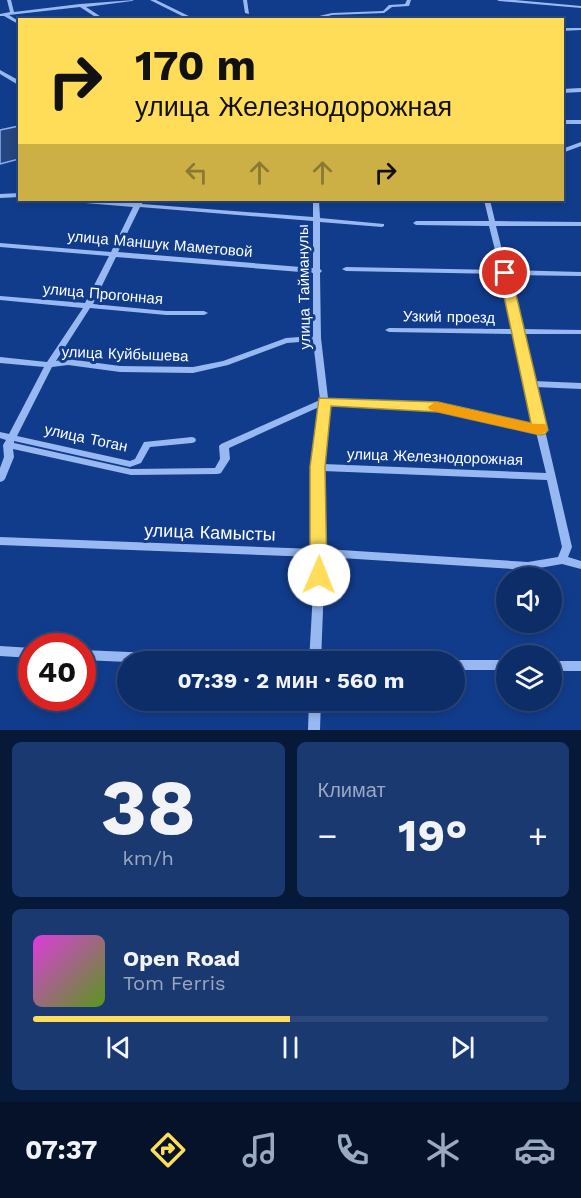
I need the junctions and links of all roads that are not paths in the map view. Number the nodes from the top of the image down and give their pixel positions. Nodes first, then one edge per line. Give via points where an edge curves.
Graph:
1 (9, 0) edge
2 (132, 0) edge
3 (152, 0) edge
4 (244, 0) edge
5 (409, 0) edge
6 (498, 0) edge
7 (80, 5) junction
8 (581, 7) edge
9 (12, 13) junction
10 (247, 13) dead end
11 (2, 14) edge
12 (101, 18) edge
13 (191, 18) edge
14 (313, 18) edge
15 (18, 23) edge
16 (581, 29) edge
17 (564, 30) edge
18 (0, 72) edge
19 (18, 83) edge
20 (581, 90) edge
21 (564, 91) edge
22 (564, 122) edge
23 (581, 122) edge
24 (581, 144) edge
25 (564, 150) edge
26 (18, 195) edge
27 (0, 196) edge
28 (95, 201) edge
29 (316, 201) edge
30 (487, 201) edge
31 (138, 203) edge
32 (317, 221) junction
33 (416, 223) dead end
34 (492, 224) junction
35 (581, 224) edge
36 (382, 225) dead end
37 (0, 245) edge
38 (113, 254) junction
39 (346, 269) dead end
40 (318, 270) junction
41 (505, 273) junction
42 (581, 274) edge
43 (0, 298) edge
44 (88, 306) junction
45 (204, 313) dead end
46 (389, 330) dead end
47 (517, 332) junction
48 (581, 332) edge
49 (316, 338) junction
50 (0, 360) edge
51 (49, 365) junction
52 (530, 384) junction
53 (581, 386) edge
54 (324, 401) junction
55 (540, 430) junction
56 (0, 435) edge
57 (192, 440) dead end
58 (10, 441) junction
59 (4, 457) edge
60 (318, 467) junction
61 (551, 477) junction
62 (0, 479) edge
63 (0, 541) edge
64 (320, 553) junction
65 (562, 560) junction
66 (581, 565) edge
67 (0, 651) edge
68 (316, 651) edge
69 (18, 652) edge
70 (96, 656) edge
71 (117, 656) edge
72 (465, 665) edge
73 (496, 665) edge
74 (562, 666) edge
75 (581, 666) edge
76 (315, 711) edge
77 (314, 730) edge

1 - 9 street
2 - 7 street
3 - 13 street
4 - 10 street
5 - 14 street via 407,5 391,6 384,12
6 - 8 street
7 - 9 street
7 - 12 street
9 - 11 street
11 - 15 street
16 - 17 street
18 - 19 street
20 - 21 street
22 - 23 street
24 - 25 street
26 - 27 street
28 - 31 street
29 - 32 street, улица Тайманулы
30 - 34 street
31 - 32 street
31 - 38 street
32 - 36 street
32 - 40 street, улица Тайманулы
33 - 34 street
34 - 35 street
34 - 41 street
37 - 38 street, улица Маншук Маметовой
38 - 40 street, улица Маншук Маметовой
38 - 44 street
39 - 41 street
40 - 49 street, улица Тайманулы
41 - 42 street
41 - 47 street
43 - 44 street, улица Прогонная
44 - 45 street, улица Прогонная
44 - 51 street
46 - 47 street, Узкий проезд
47 - 48 street, Узкий проезд
47 - 52 street
49 - 51 street, улица Куйбышева via 286,341 193,370 120,369 68,362
49 - 54 street, улица Тайманулы
50 - 51 street, улица Куйбышева
51 - 58 street
52 - 53 street
52 - 55 street
54 - 55 street via 438,407
54 - 58 street via 224,446 225,459 218,471 131,472
54 - 60 street, улица Тайманулы
55 - 61 street
56 - 58 street, улица Тоган
57 - 58 street, улица Тоган via 147,444 138,461 130,464
58 - 59 street
59 - 62 street
60 - 61 street, улица Железнодорожная
60 - 64 street, улица Тайманулы
61 - 65 street via 567,547
63 - 64 street, улица Камысты
64 - 65 street, улица Камысты via 528,566
64 - 68 street, улица Тайманулы
65 - 66 street
67 - 69 street
70 - 71 street
72 - 73 street
74 - 75 street
76 - 77 street

